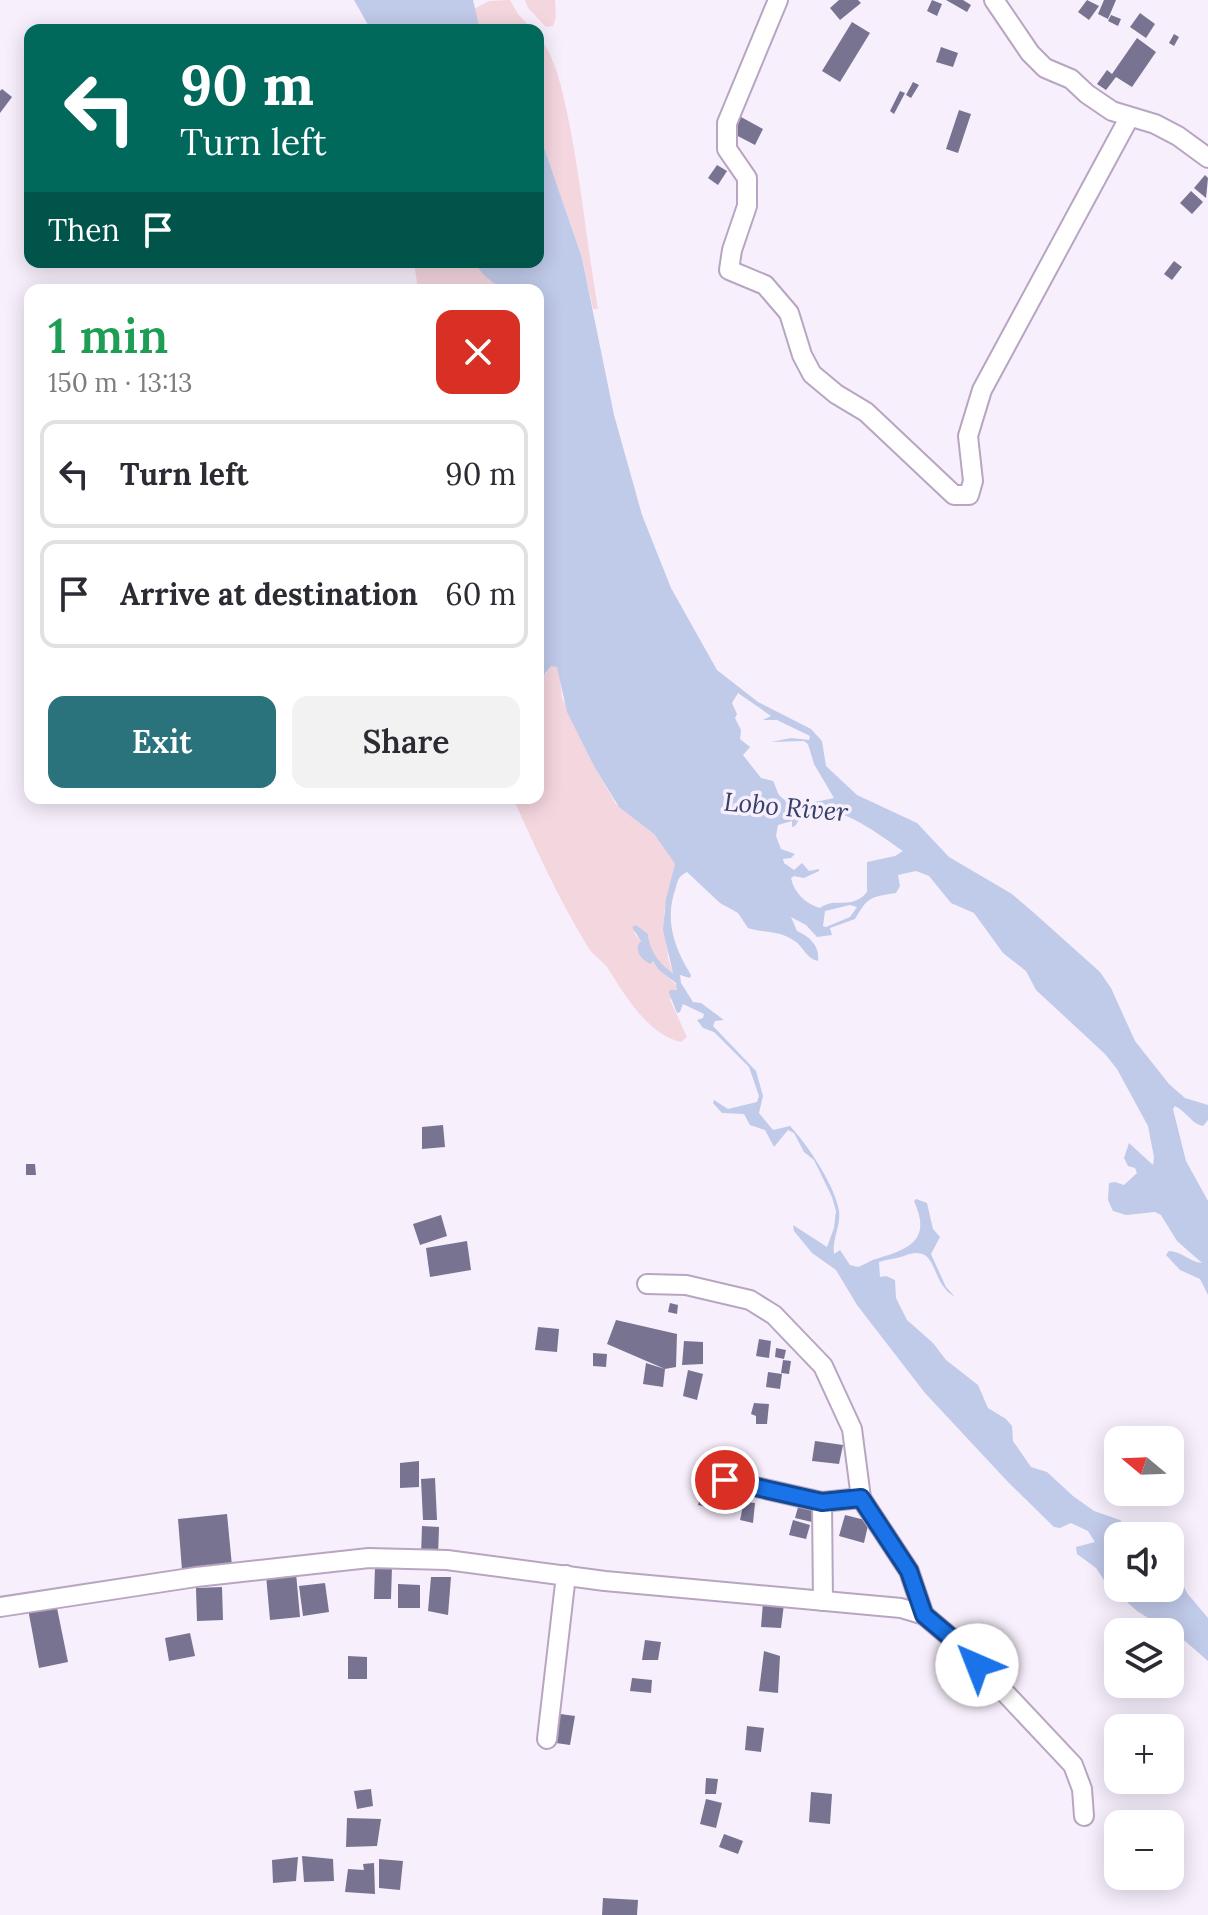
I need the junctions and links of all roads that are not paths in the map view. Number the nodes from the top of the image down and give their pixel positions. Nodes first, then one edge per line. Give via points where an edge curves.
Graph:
1 (778, 0) edge
2 (994, 0) edge
3 (1129, 118) junction
4 (1208, 158) edge
5 (647, 1284) dead end
6 (725, 1480) dead end
7 (861, 1498) junction
8 (822, 1502) junction
9 (566, 1575) junction
10 (823, 1601) junction
11 (0, 1607) edge
12 (924, 1615) junction
13 (547, 1739) dead end
14 (1084, 1816) dead end

1 - 3 street via 727,123 727,149 747,178 747,206 729,270 765,285 789,313 812,374 866,412 954,495 969,495 973,481 968,436 982,390
2 - 3 street via 1045,68
3 - 4 street via 1155,124
5 - 7 street via 686,1285 750,1300 774,1315 829,1378 852,1429
6 - 8 street
7 - 8 street
7 - 12 street via 909,1571
8 - 10 street
9 - 10 street
9 - 11 street via 447,1560 369,1558
9 - 13 street
10 - 12 street
12 - 14 street via 962,1647 1073,1765

